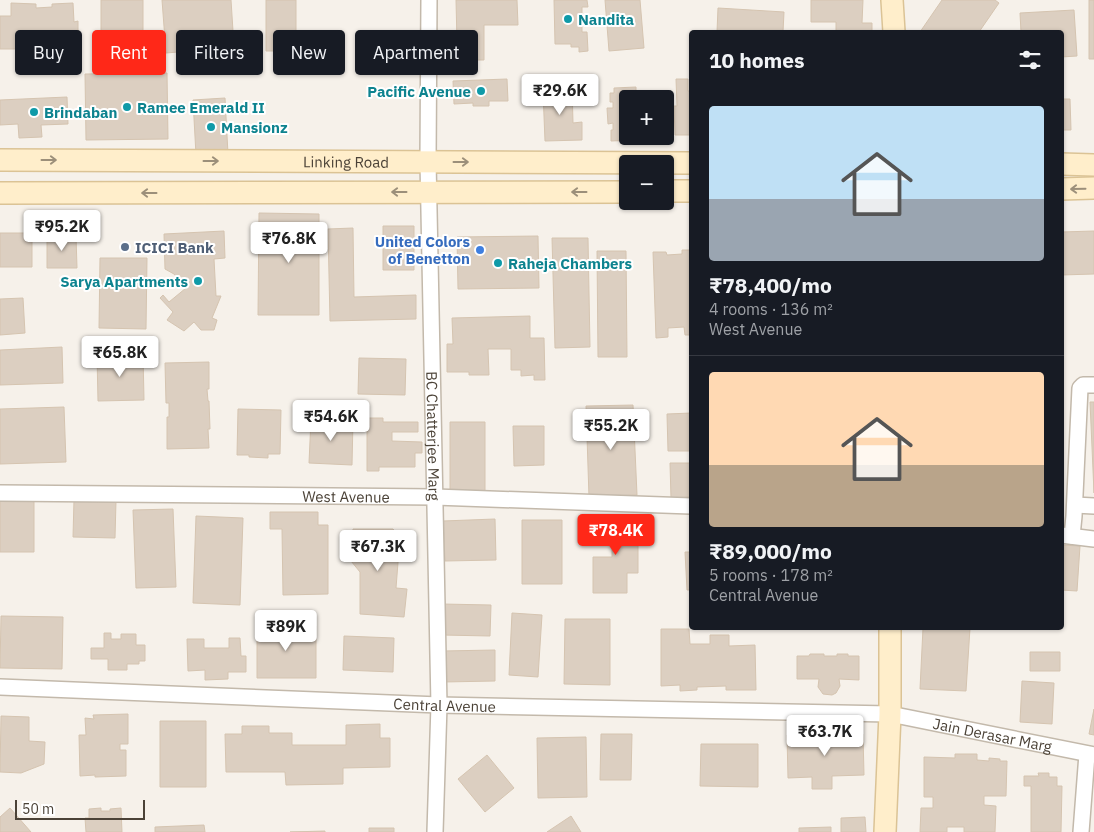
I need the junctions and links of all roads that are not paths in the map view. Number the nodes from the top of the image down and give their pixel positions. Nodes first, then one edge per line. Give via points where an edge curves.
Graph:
1 (429, 0) edge
2 (892, 0) edge
3 (894, 30) edge
4 (0, 160) edge
5 (428, 162) junction
6 (689, 163) edge
7 (1064, 164) edge
8 (1094, 165) edge
9 (1094, 188) edge
10 (1064, 189) edge
11 (689, 191) edge
12 (429, 192) junction
13 (619, 192) edge
14 (674, 192) edge
15 (0, 194) edge
16 (1094, 385) edge
17 (0, 493) edge
18 (435, 498) junction
19 (1075, 505) junction
20 (689, 506) edge
21 (1094, 506) edge
22 (1066, 536) edge
23 (1094, 539) edge
24 (890, 630) edge
25 (0, 687) edge
26 (439, 705) junction
27 (890, 714) junction
28 (1090, 754) edge
29 (434, 832) edge
30 (884, 832) edge
31 (1081, 832) edge

1 - 5 street, BC Chatterjee Marg
2 - 3 main road
4 -> 5 main road, Linking Road
5 -> 6 main road, Linking Road
5 - 12 street, BC Chatterjee Marg
7 - 8 main road
9 -> 10 main road
11 - 14 main road
13 -> 12 main road, Linking Road
12 -> 15 main road, Linking Road
12 - 18 street, BC Chatterjee Marg
16 - 19 street via 1080,388
17 - 18 street, West Avenue
18 - 20 street, West Avenue
18 - 26 street, BC Chatterjee Marg
19 - 21 street
19 - 22 street
22 - 23 street
24 - 27 main road
25 - 26 street, Central Avenue
26 - 27 street, Central Avenue
26 - 29 street, BC Chatterjee Marg
27 - 28 street, Jain Derasar Marg
27 - 30 main road
28 - 31 street

